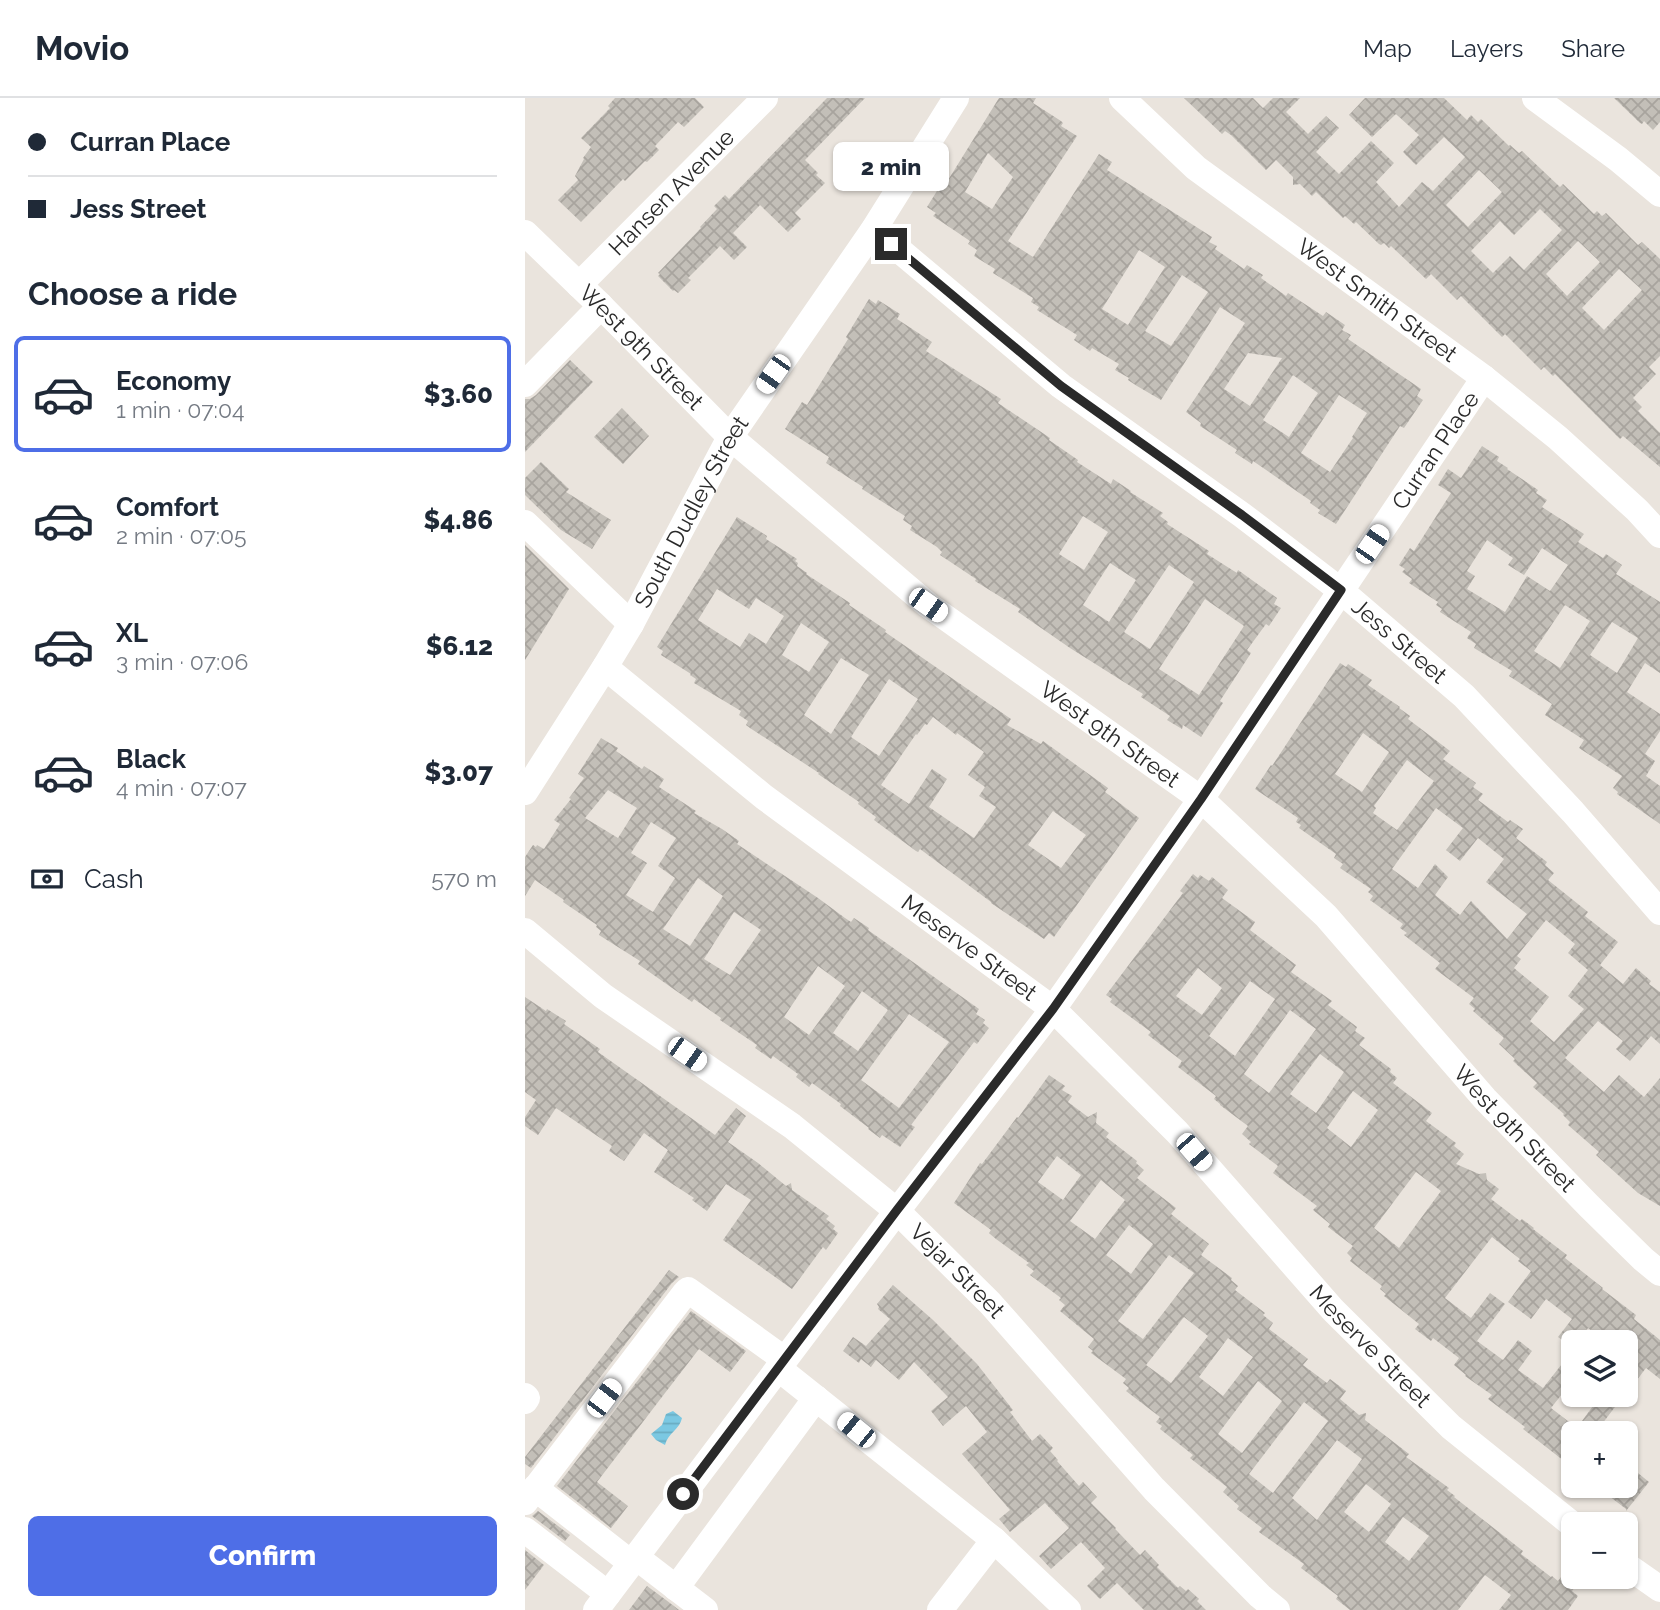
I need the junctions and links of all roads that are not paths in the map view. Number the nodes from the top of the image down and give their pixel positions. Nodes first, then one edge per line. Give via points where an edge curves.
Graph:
1 (765, 98) edge
2 (956, 98) edge
3 (1122, 98) edge
4 (1535, 98) edge
5 (1660, 194) edge
6 (874, 229) junction
7 (525, 233) edge
8 (579, 285) junction
9 (601, 306) junction
10 (1484, 378) junction
11 (525, 384) edge
12 (730, 437) junction
13 (525, 523) edge
14 (1660, 535) edge
15 (1341, 590) junction
16 (631, 624) junction
17 (605, 667) junction
18 (534, 758) edge
19 (525, 792) edge
20 (1201, 799) junction
21 (1660, 912) edge
22 (525, 931) edge
23 (1053, 1009) junction
24 (897, 1210) junction
25 (1660, 1273) edge
26 (781, 1363) junction
27 (816, 1398) junction
28 (530, 1495) edge
29 (1561, 1515) edge
30 (525, 1530) edge
31 (994, 1540) junction
32 (634, 1560) junction
33 (1638, 1573) edge
34 (676, 1588) junction
35 (1660, 1589) edge
36 (602, 1602) edge
37 (705, 1610) edge
38 (940, 1610) edge
39 (1068, 1610) edge
40 (1277, 1610) edge

1 - 8 street, Hansen Avenue
2 - 6 street, South Dudley Street
3 - 10 street, West Smith Street via 1196,168
4 - 5 street
6 - 12 street, South Dudley Street
6 - 15 street, Jess Street via 1061,386
7 - 8 street, West 9th Street
8 - 9 street, West 9th Street
9 - 11 street
9 - 12 street, West 9th Street
10 - 14 street, West Smith Street via 1558,438
10 - 15 street, Curran Place
12 - 16 street, South Dudley Street
12 - 20 street, West 9th Street via 928,605
13 - 16 street
15 - 20 street, Curran Place
15 - 21 street, Jess Street via 1464,696
16 - 17 street, South Dudley Street
17 - 18 street, South Dudley Street
17 - 23 street, Meserve Street via 764,797
18 - 19 street, South Dudley Street
20 - 23 street, Curran Place
20 - 25 street, West 9th Street via 1326,916 1485,1099
22 - 24 street, Vejar Street via 603,996 792,1126
23 - 24 street, Curran Place
23 - 29 street, Meserve Street via 1177,1132 1333,1310 1451,1427
24 - 26 street, Curran Place
24 - 40 street, Vejar Street via 990,1303 1154,1489
26 - 27 street
26 - 28 street via 688,1290
26 - 32 street, Curran Place
27 - 31 street
27 - 34 street
28 - 32 street
30 - 36 street
31 - 38 street
31 - 39 street
32 - 34 street
32 - 36 street, Curran Place
33 - 35 street
34 - 37 street

